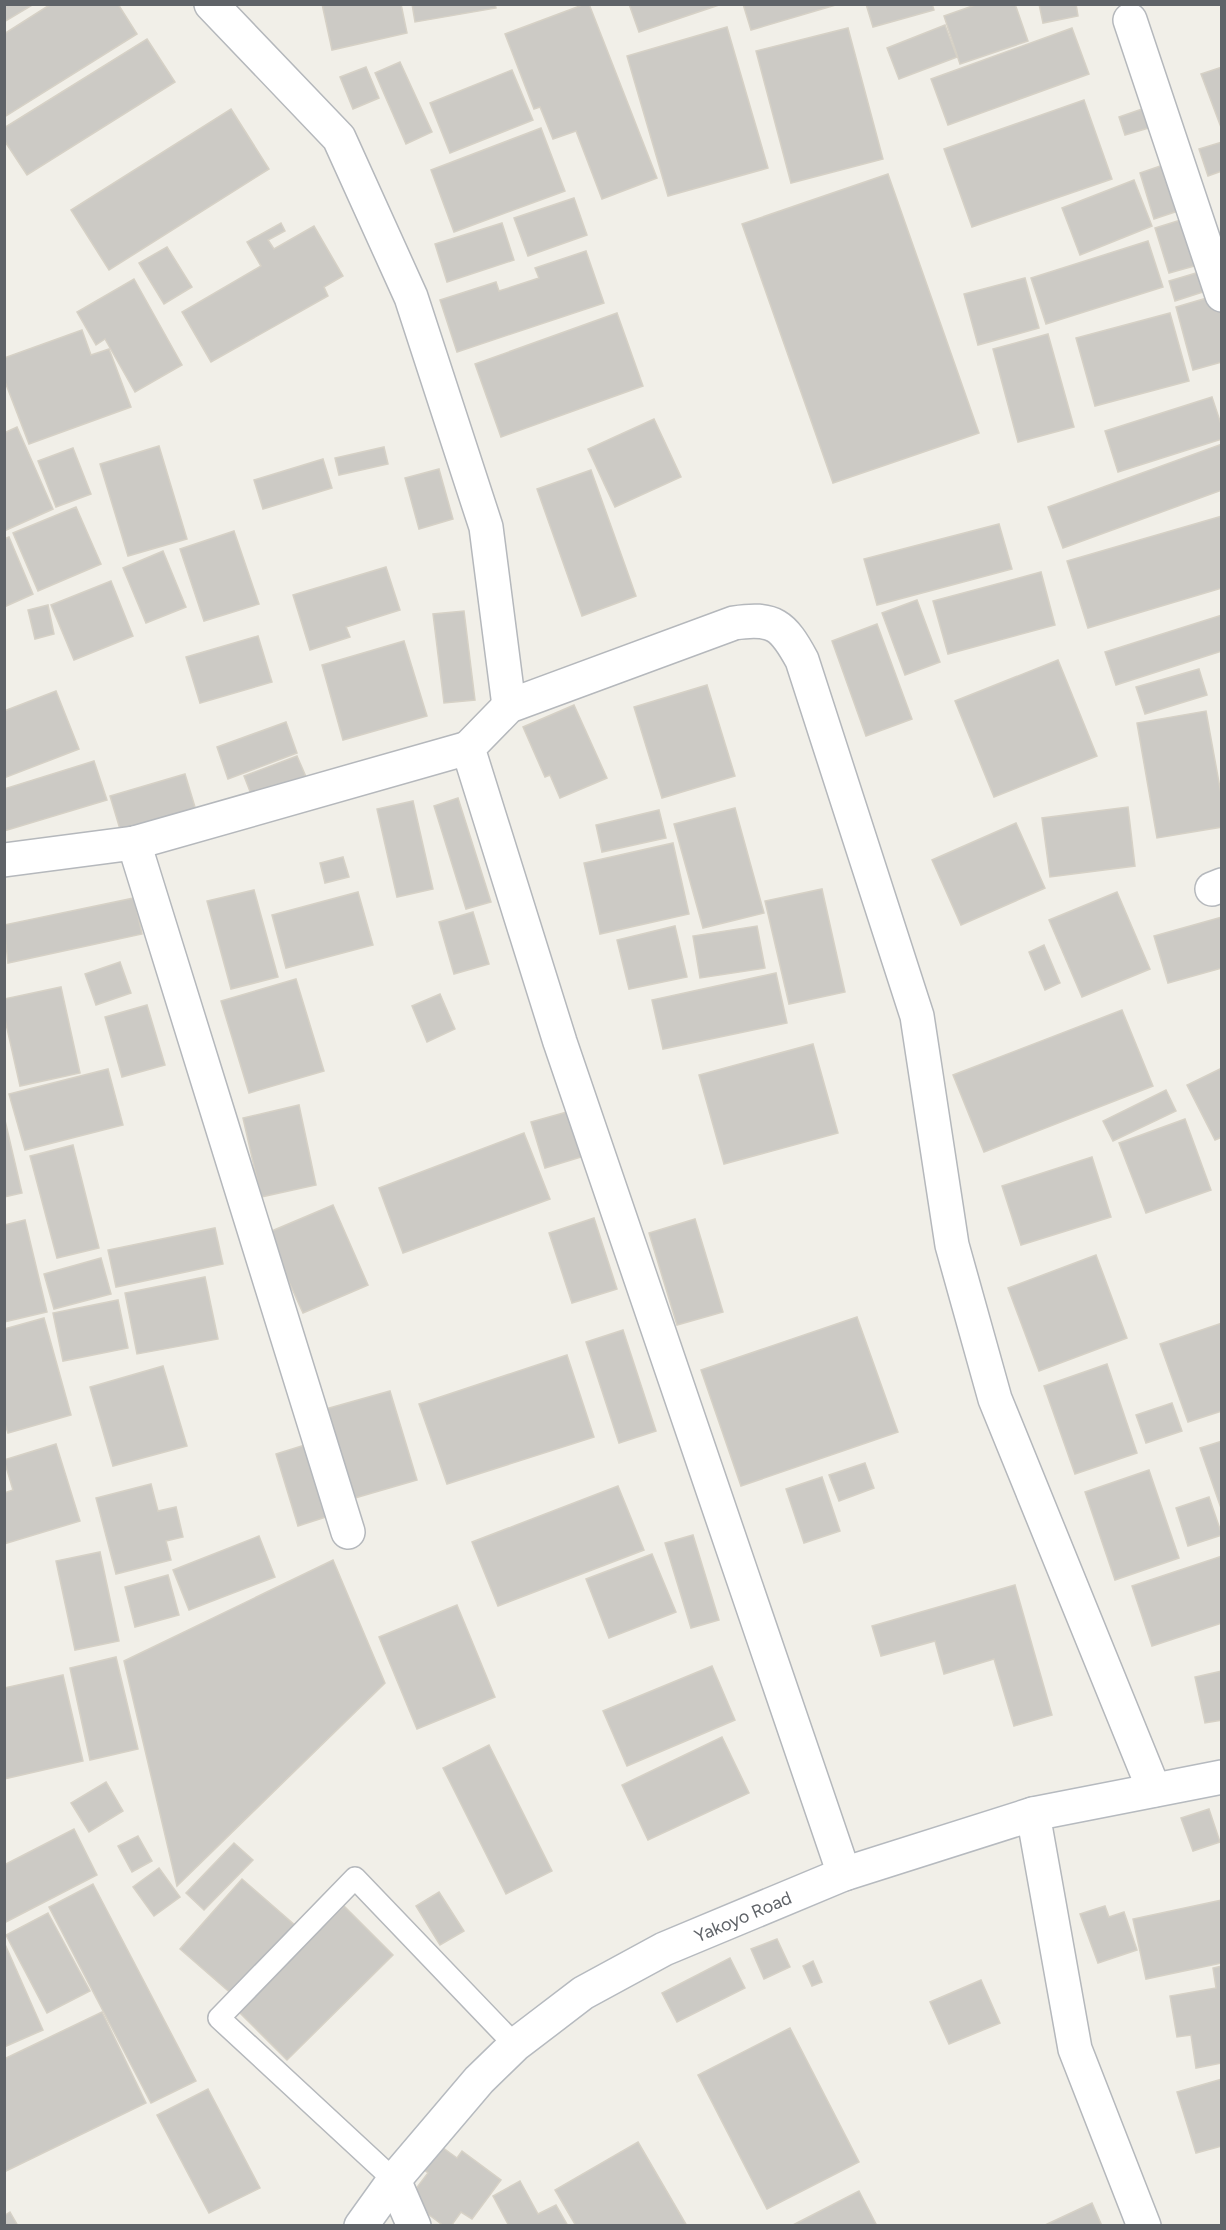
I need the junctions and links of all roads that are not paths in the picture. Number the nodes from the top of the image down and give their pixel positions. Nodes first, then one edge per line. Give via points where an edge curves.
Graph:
1 (211, 4) edge
2 (1130, 20) dead end
3 (1221, 296) edge
4 (509, 706) junction
5 (468, 748) junction
6 (134, 843) junction
7 (4, 860) edge
8 (348, 1532) dead end
9 (1221, 1777) edge
10 (1154, 1790) junction
11 (1034, 1814) junction
12 (844, 1874) junction
13 (515, 2045) junction
14 (394, 2181) junction
15 (361, 2226) edge
16 (414, 2226) edge
17 (1144, 2226) edge

1 - 4 street via 339,138 411,297 486,526
2 - 3 street
4 - 5 street
4 - 10 street via 734,623 761,619 788,634 802,660 917,1016 952,1245 995,1399
5 - 6 street
5 - 12 street via 564,1053
6 - 7 street
6 - 8 street
9 - 10 street, Yakoyo Road
10 - 11 street, Yakoyo Road
11 - 12 street, Yakoyo Road
11 - 17 street via 1074,2049
12 - 13 street, Yakoyo Road via 664,1949 583,1993
13 - 14 street, Yakoyo Road
13 - 14 lane via 355,1878 219,2018
14 - 15 street, Yakoyo Road
14 - 16 street

